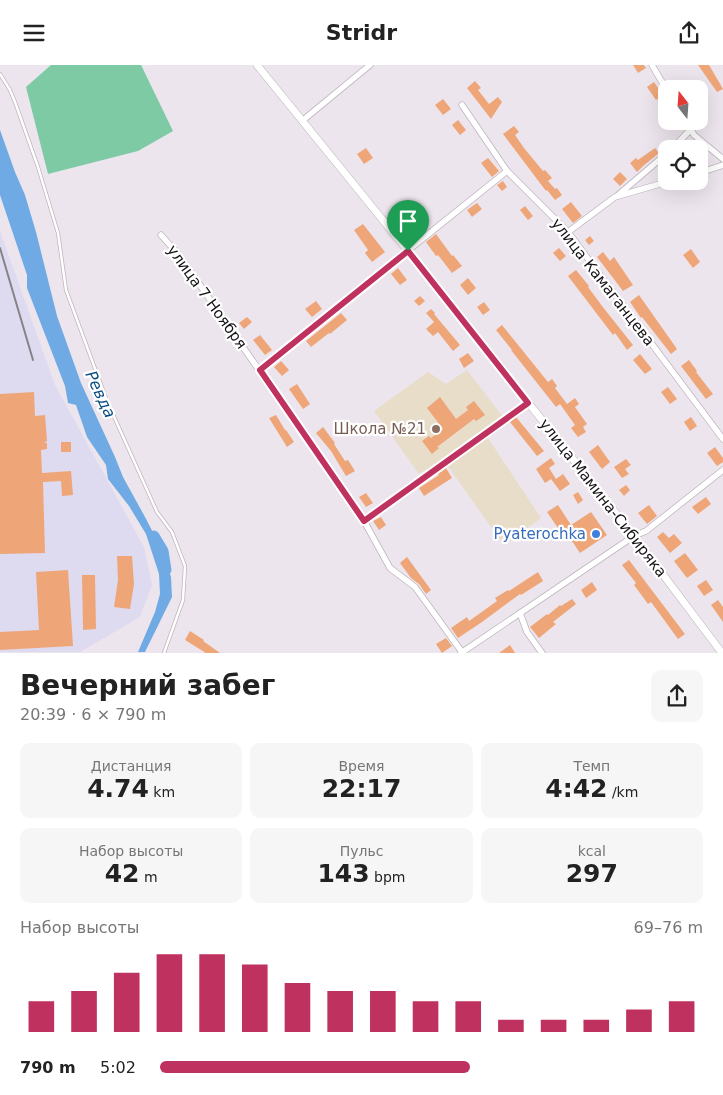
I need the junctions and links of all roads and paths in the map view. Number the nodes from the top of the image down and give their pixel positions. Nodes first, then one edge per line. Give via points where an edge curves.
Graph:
1 (257, 65) edge
2 (370, 65) edge
3 (652, 65) edge
4 (0, 74) edge
5 (661, 80) edge
6 (462, 105) dead end
7 (302, 121) junction
8 (690, 130) edge
9 (692, 130) edge
10 (681, 140) edge
11 (723, 159) edge
12 (658, 161) edge
13 (723, 165) edge
14 (708, 170) edge
15 (507, 171) junction
16 (658, 184) edge
17 (615, 197) junction
18 (568, 232) junction
19 (161, 235) dead end
20 (408, 251) junction
21 (260, 370) junction
22 (528, 403) junction
23 (723, 439) edge
24 (723, 470) edge
25 (364, 521) junction
26 (634, 536) junction
27 (520, 613) junction
28 (462, 652) edge
29 (164, 653) edge
30 (542, 653) edge
31 (722, 653) edge

1 - 7 street, улица Мамина-Сибиряка
2 - 7 street
3 - 5 street
4 - 29 lane via 15,102 38,167 58,233 66,289 107,401 157,512 172,532 185,566 184,601
6 - 15 street, улица Камаганцева
7 - 20 street, улица Мамина-Сибиряка
8 - 10 street
9 - 11 street
12 - 17 street
13 - 14 street
15 - 18 street, улица Камаганцева
15 - 20 street
16 - 17 street
17 - 18 street
18 - 23 street, улица Камаганцева
19 - 21 street, улица 7 Ноября via 179,255
20 - 21 street
20 - 22 street, улица Мамина-Сибиряка
21 - 25 street, улица 7 Ноября
22 - 25 street
22 - 26 street, улица Мамина-Сибиряка
24 - 26 street via 646,531
25 - 28 street, улица 7 Ноября via 390,568 414,587
26 - 27 street
26 - 31 street, улица Мамина-Сибиряка
27 - 28 street
27 - 30 street via 527,631

